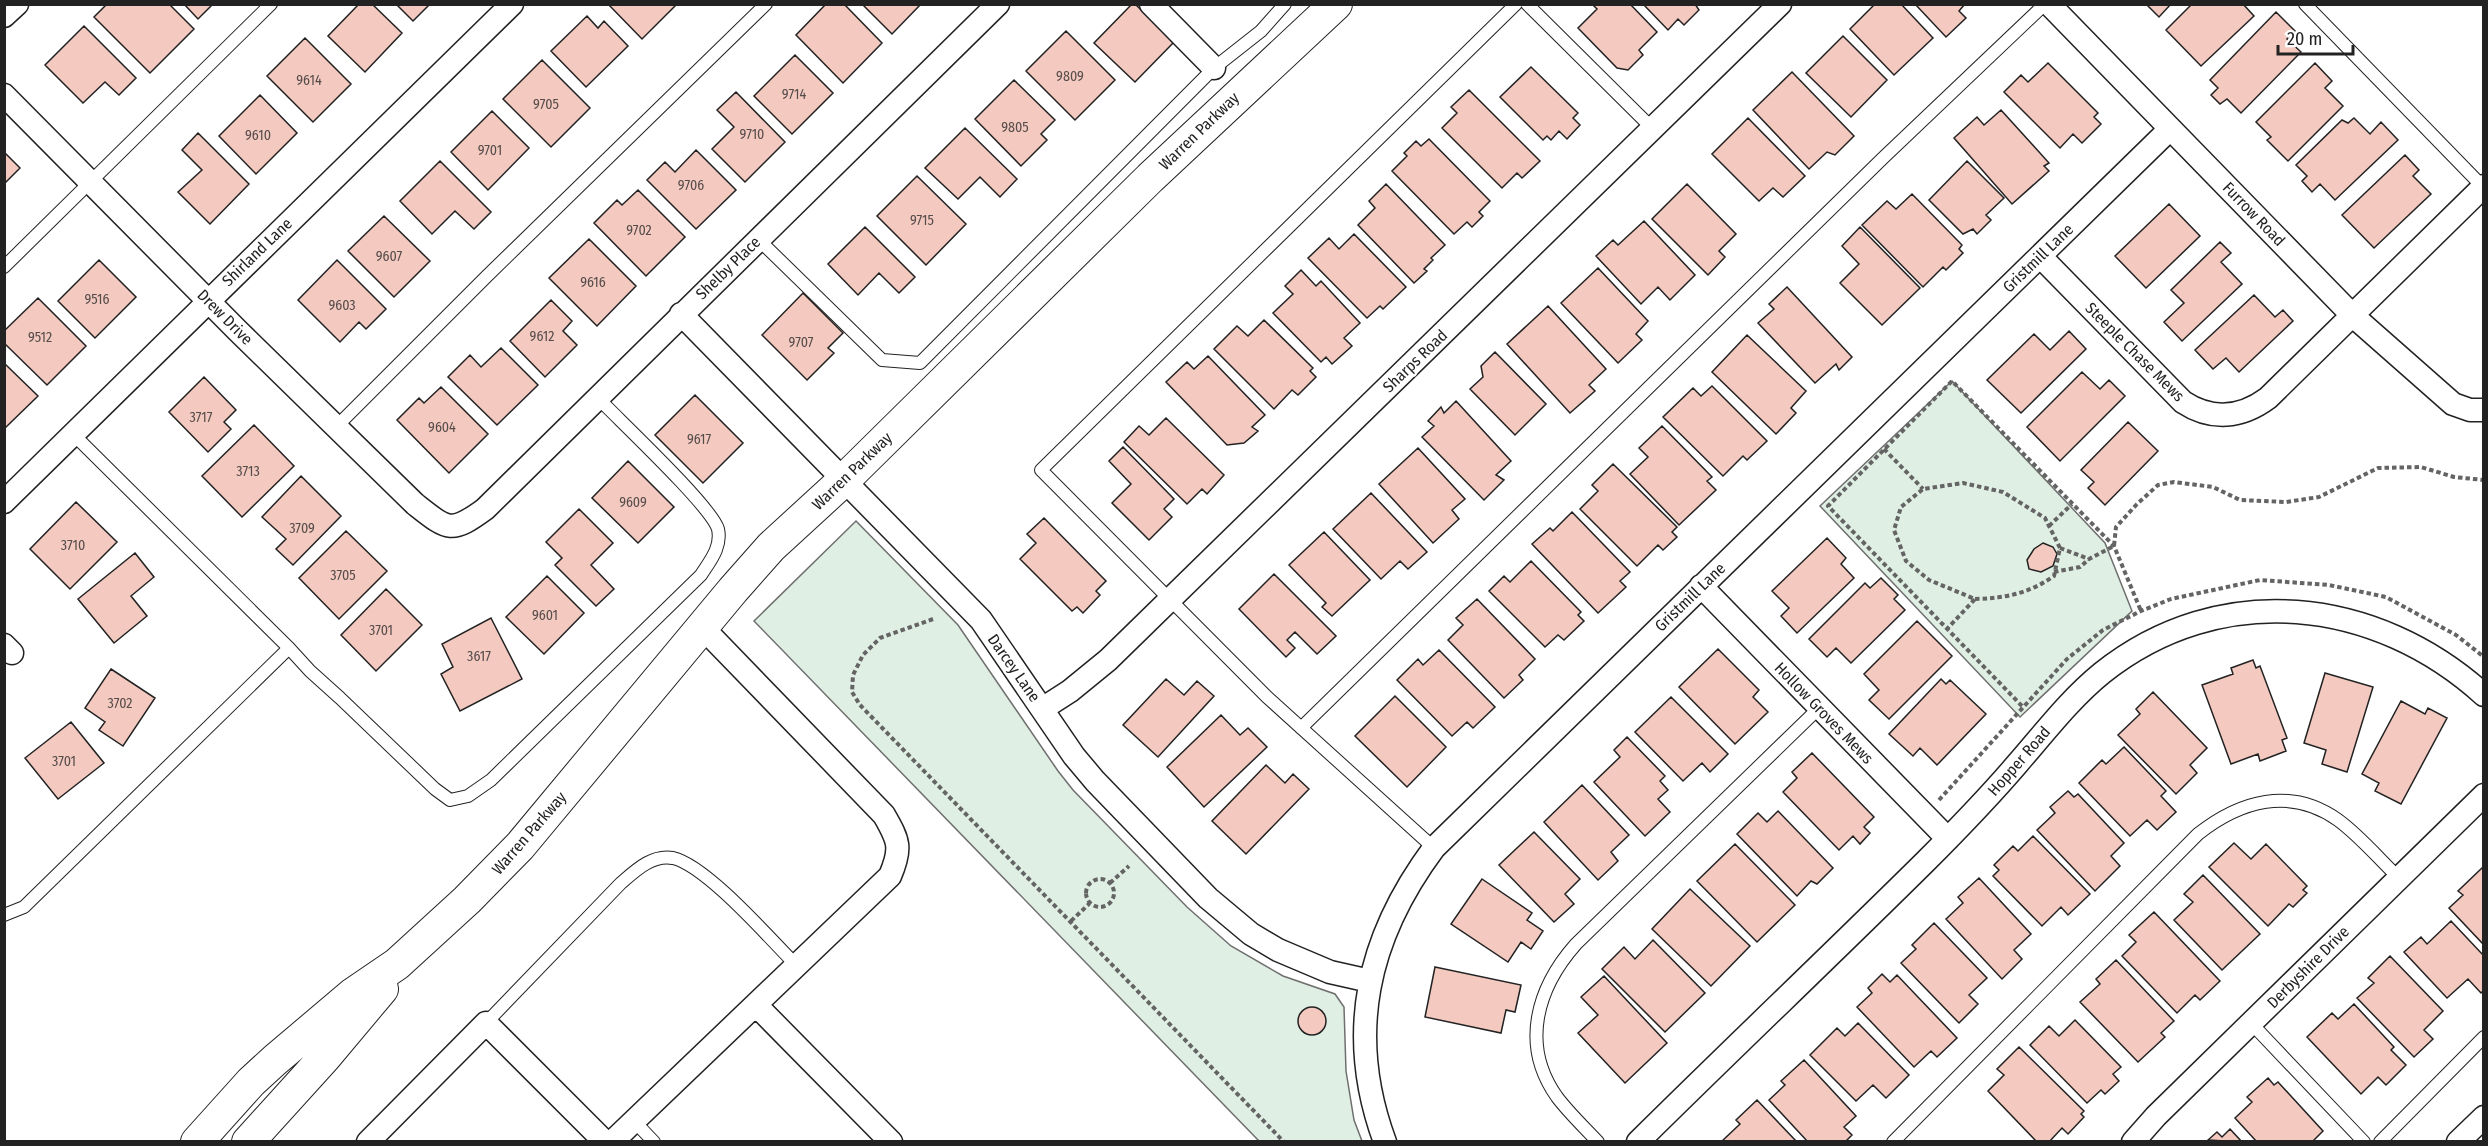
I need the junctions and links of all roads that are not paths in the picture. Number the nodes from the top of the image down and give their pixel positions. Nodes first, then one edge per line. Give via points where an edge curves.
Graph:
1 (16, 4) edge
2 (271, 4) edge
3 (512, 4) edge
4 (766, 4) edge
5 (998, 4) edge
6 (1151, 4) edge
7 (1285, 4) edge
8 (1336, 4) edge
9 (1516, 4) edge
10 (1527, 4) edge
11 (1780, 4) edge
12 (2047, 4) edge
13 (2305, 4) edge
14 (4, 16) edge
15 (1214, 68) junction
16 (4, 95) edge
17 (1653, 129) junction
18 (2170, 129) junction
19 (92, 183) junction
20 (2483, 186) edge
21 (758, 239) junction
22 (2040, 256) junction
23 (4, 267) edge
24 (208, 300) junction
25 (681, 314) junction
26 (2352, 315) junction
27 (597, 397) junction
28 (2477, 410) edge
29 (336, 427) junction
30 (73, 434) junction
31 (843, 480) junction
32 (4, 501) edge
33 (455, 527) joint
34 (1701, 586) junction
35 (1169, 600) junction
36 (703, 628) junction
37 (289, 648) junction
38 (2484, 695) edge
39 (1819, 708) junction
40 (1042, 709) junction
41 (1301, 728) junction
42 (2484, 795) edge
43 (1948, 839) junction
44 (1434, 848) junction
45 (2399, 878) junction
46 (4, 915) edge
47 (397, 964) junction
48 (797, 966) junction
49 (1370, 981) junction
50 (757, 1005) junction
51 (486, 1023) junction
52 (2251, 1023) junction
53 (2484, 1037) edge
54 (2484, 1117) edge
55 (633, 1120) junction
56 (2462, 1140) edge
57 (197, 1142) edge
58 (248, 1142) edge
59 (368, 1142) edge
60 (605, 1142) edge
61 (612, 1142) edge
62 (654, 1142) edge
63 (891, 1142) edge
64 (1385, 1142) edge
65 (1598, 1142) edge
66 (1638, 1142) edge
67 (1893, 1142) edge
68 (2133, 1142) edge
69 (2364, 1142) edge
70 (2380, 1142) edge

1 - 14 street
2 - 19 lane
3 - 24 street, Shirland Lane
4 - 29 lane
5 - 21 street, Shelby Place
6 - 15 street
7 - 15 lane via 1261,31
8 - 31 main road, Warren Parkway via 1150,178
9 - 35 lane via 1041,470
10 - 17 lane
11 - 17 street, Sharps Road
12 - 18 street, Furrow Road
12 - 41 lane via 1883,158
13 - 20 lane
15 - 21 lane via 920,363 882,360
16 - 19 street, Drew Drive
17 - 35 street, Sharps Road
18 - 22 street, Gristmill Lane
18 - 26 street, Furrow Road
19 - 23 lane
19 - 24 street, Drew Drive
20 - 26 street, Steeple Chase Mews
21 - 25 street, Shelby Place
22 - 26 street, Steeple Chase Mews via 2178,397 2211,415 2234,415 2268,398
22 - 34 street, Gristmill Lane
24 - 29 street, Drew Drive
24 - 30 street, Shirland Lane
25 - 27 street, Shelby Place
25 - 31 street, Darcey Lane
26 - 28 street, Furrow Road via 2453,404
27 - 33 street, Shelby Place via 485,508
27 - 37 lane via 702,505 717,529 717,551 701,575 491,780 468,796 450,800
29 - 33 street, Drew Drive via 435,520
30 - 32 street, Shirland Lane
30 - 37 lane
31 - 36 main road, Warren Parkway via 771,547
31 - 40 street, Darcey Lane via 981,620
34 - 39 street, Hollow Groves Mews
34 - 44 street, Gristmill Lane
35 - 40 street, Sharps Road via 1090,676
35 - 41 lane
36 - 47 main road, Warren Parkway via 520,846
36 - 48 street via 885,815 895,834 898,855 890,876
37 - 46 lane via 24,907
38 - 43 street, Hopper Road via 2414,644 2369,625 2280,611 2239,614 2199,623 2145,645 2085,687
39 - 43 street, Hollow Groves Mews
39 - 65 lane via 1576,944 1545,989 1537,1027 1539,1058 1558,1098
40 - 49 street, Darcey Lane via 1095,782 1225,914 1292,958
41 - 44 lane
42 - 45 street, Derbyshire Drive
43 - 66 street, Hopper Road
44 - 49 street, Gristmill Lane via 1396,905 1380,942
45 - 52 street, Derbyshire Drive
45 - 67 lane via 2347,827 2314,807 2266,801 2229,813 2198,834
47 - 57 main road, Warren Parkway via 353,994 275,1060
47 - 58 main road, Warren Parkway via 382,989
48 - 50 street
48 - 51 lane via 715,884 693,867 671,858 645,863 621,883
49 - 64 street, Gristmill Lane via 1365,1022 1367,1071
50 - 55 street
50 - 63 street
51 - 59 street
51 - 60 street
52 - 68 street, Derbyshire Drive
52 - 69 lane
53 - 70 lane
54 - 56 street
55 - 61 street
55 - 62 lane

